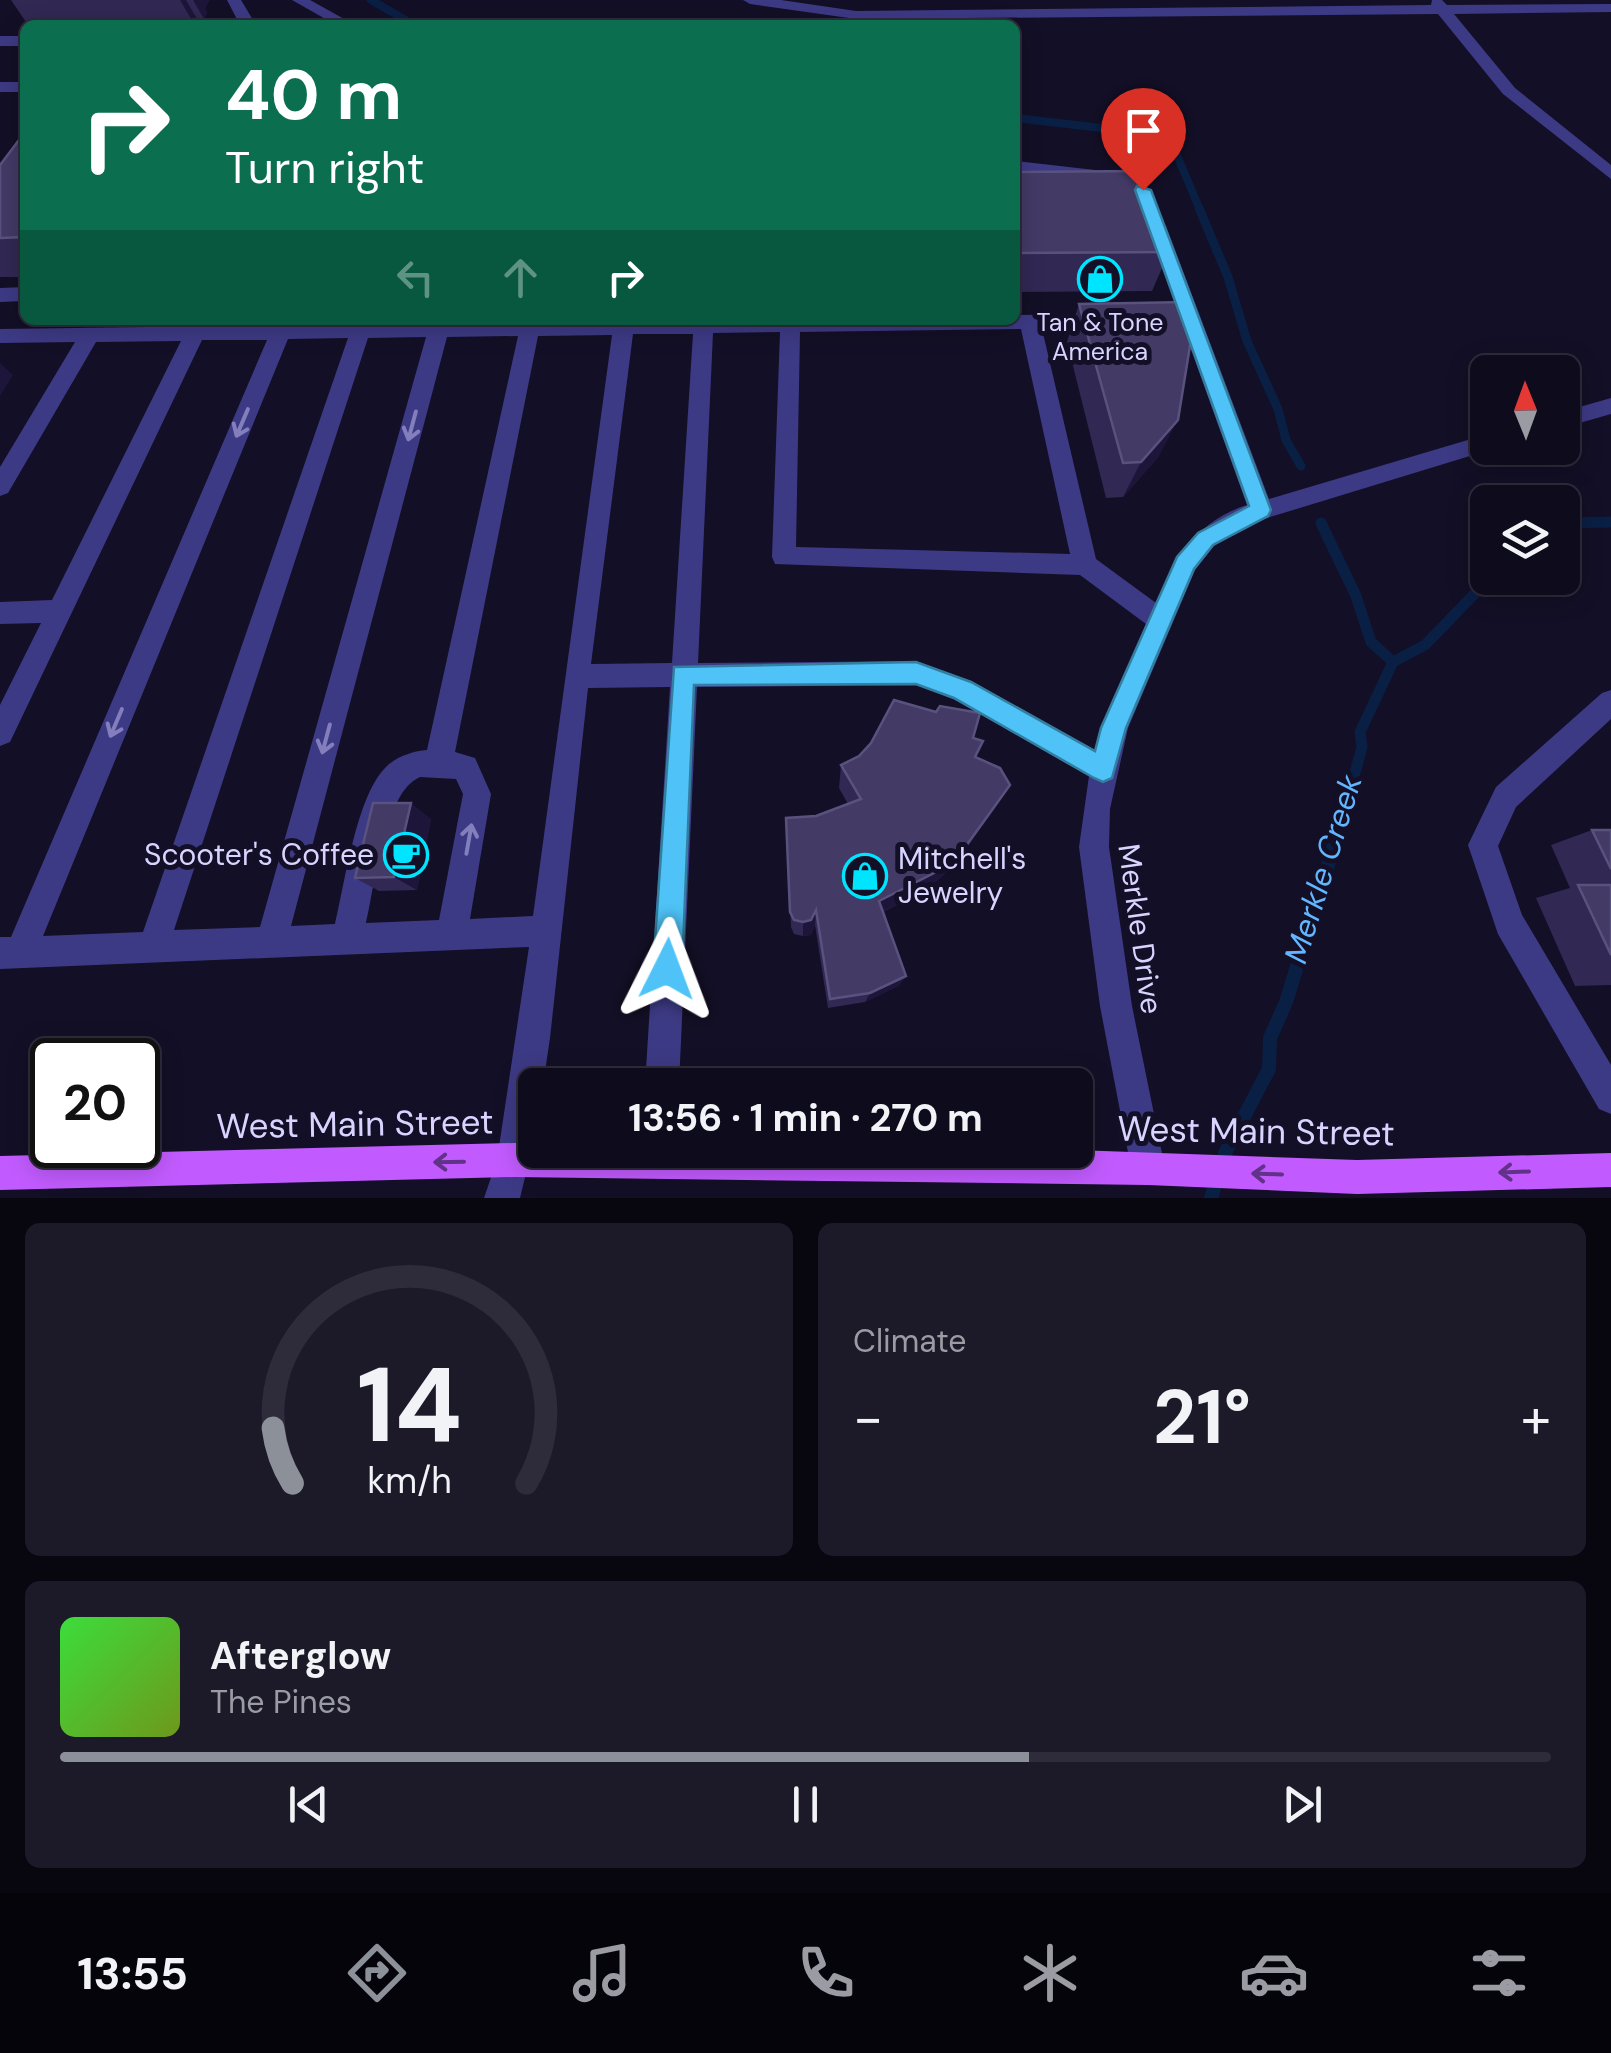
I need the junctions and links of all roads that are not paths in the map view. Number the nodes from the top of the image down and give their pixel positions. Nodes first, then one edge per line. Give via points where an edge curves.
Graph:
1 (299, 0) edge
2 (750, 0) edge
3 (776, 2) edge
4 (1439, 5) edge
5 (1127, 6) edge
6 (1611, 8) edge
7 (337, 20) edge
8 (1020, 167) edge
9 (1611, 174) edge
10 (1111, 176) edge
11 (1150, 208) edge
12 (1190, 320) junction
13 (1020, 322) edge
14 (1030, 322) junction
15 (886, 325) edge
16 (790, 327) junction
17 (703, 328) junction
18 (623, 330) junction
19 (528, 331) junction
20 (360, 332) junction
21 (438, 332) junction
22 (280, 333) junction
23 (195, 334) junction
24 (90, 335) junction
25 (0, 336) edge
26 (1611, 406) edge
27 (1580, 415) edge
28 (1470, 447) edge
29 (0, 487) edge
30 (1261, 510) junction
31 (1085, 565) junction
32 (60, 611) junction
33 (0, 613) edge
34 (1160, 620) junction
35 (682, 675) junction
36 (576, 676) junction
37 (1611, 702) edge
38 (0, 733) edge
39 (439, 761) junction
40 (1103, 770) junction
41 (544, 931) junction
42 (452, 935) junction
43 (347, 940) junction
44 (271, 943) junction
45 (153, 948) junction
46 (10, 953) edge
47 (663, 1068) edge
48 (1611, 1096) edge
49 (514, 1160) junction
50 (518, 1160) edge
51 (1090, 1168) edge
52 (1162, 1170) junction
53 (1611, 1170) edge
54 (0, 1173) edge
55 (502, 1198) edge

1 - 7 street
2 - 3 street
3 - 5 street via 856,14
4 - 5 street
4 - 6 street
4 - 9 street via 1508,90
8 - 10 street
11 - 12 street
12 - 14 street
12 - 30 street
13 - 14 street
14 - 31 street
15 - 16 street
16 - 17 street
16 - 31 street via 784,557
17 - 18 street
17 - 35 street
18 - 19 street
18 - 36 street
19 - 21 street
19 - 39 street
20 - 21 street
20 - 22 street
20 - 45 street
21 -> 44 street
22 - 23 street
22 -> 46 street
23 - 24 street
23 - 32 street
24 - 25 street
24 - 29 street
26 - 27 street
28 - 30 street, Merkle Drive
30 - 34 street, Merkle Drive via 1206,539 1185,564
31 - 34 street
32 - 33 street
32 - 38 street
34 - 40 street, Merkle Drive
35 - 36 street
35 - 40 street via 916,673 962,690
35 - 47 street
36 - 41 street
37 - 48 street via 1506,796 1483,845 1509,922
42 -> 39 street via 477,794 465,767
39 - 43 street via 407,767 382,790
40 - 52 street, Merkle Drive via 1094,847 1116,1006
41 - 42 street
41 - 49 street
42 - 43 street
43 - 44 street
44 - 45 street
45 - 46 street
49 - 50 main road, West Main Street
49 -> 54 main road, West Main Street
49 - 55 street
51 - 52 main road, West Main Street
53 -> 52 main road, West Main Street via 1357,1177

